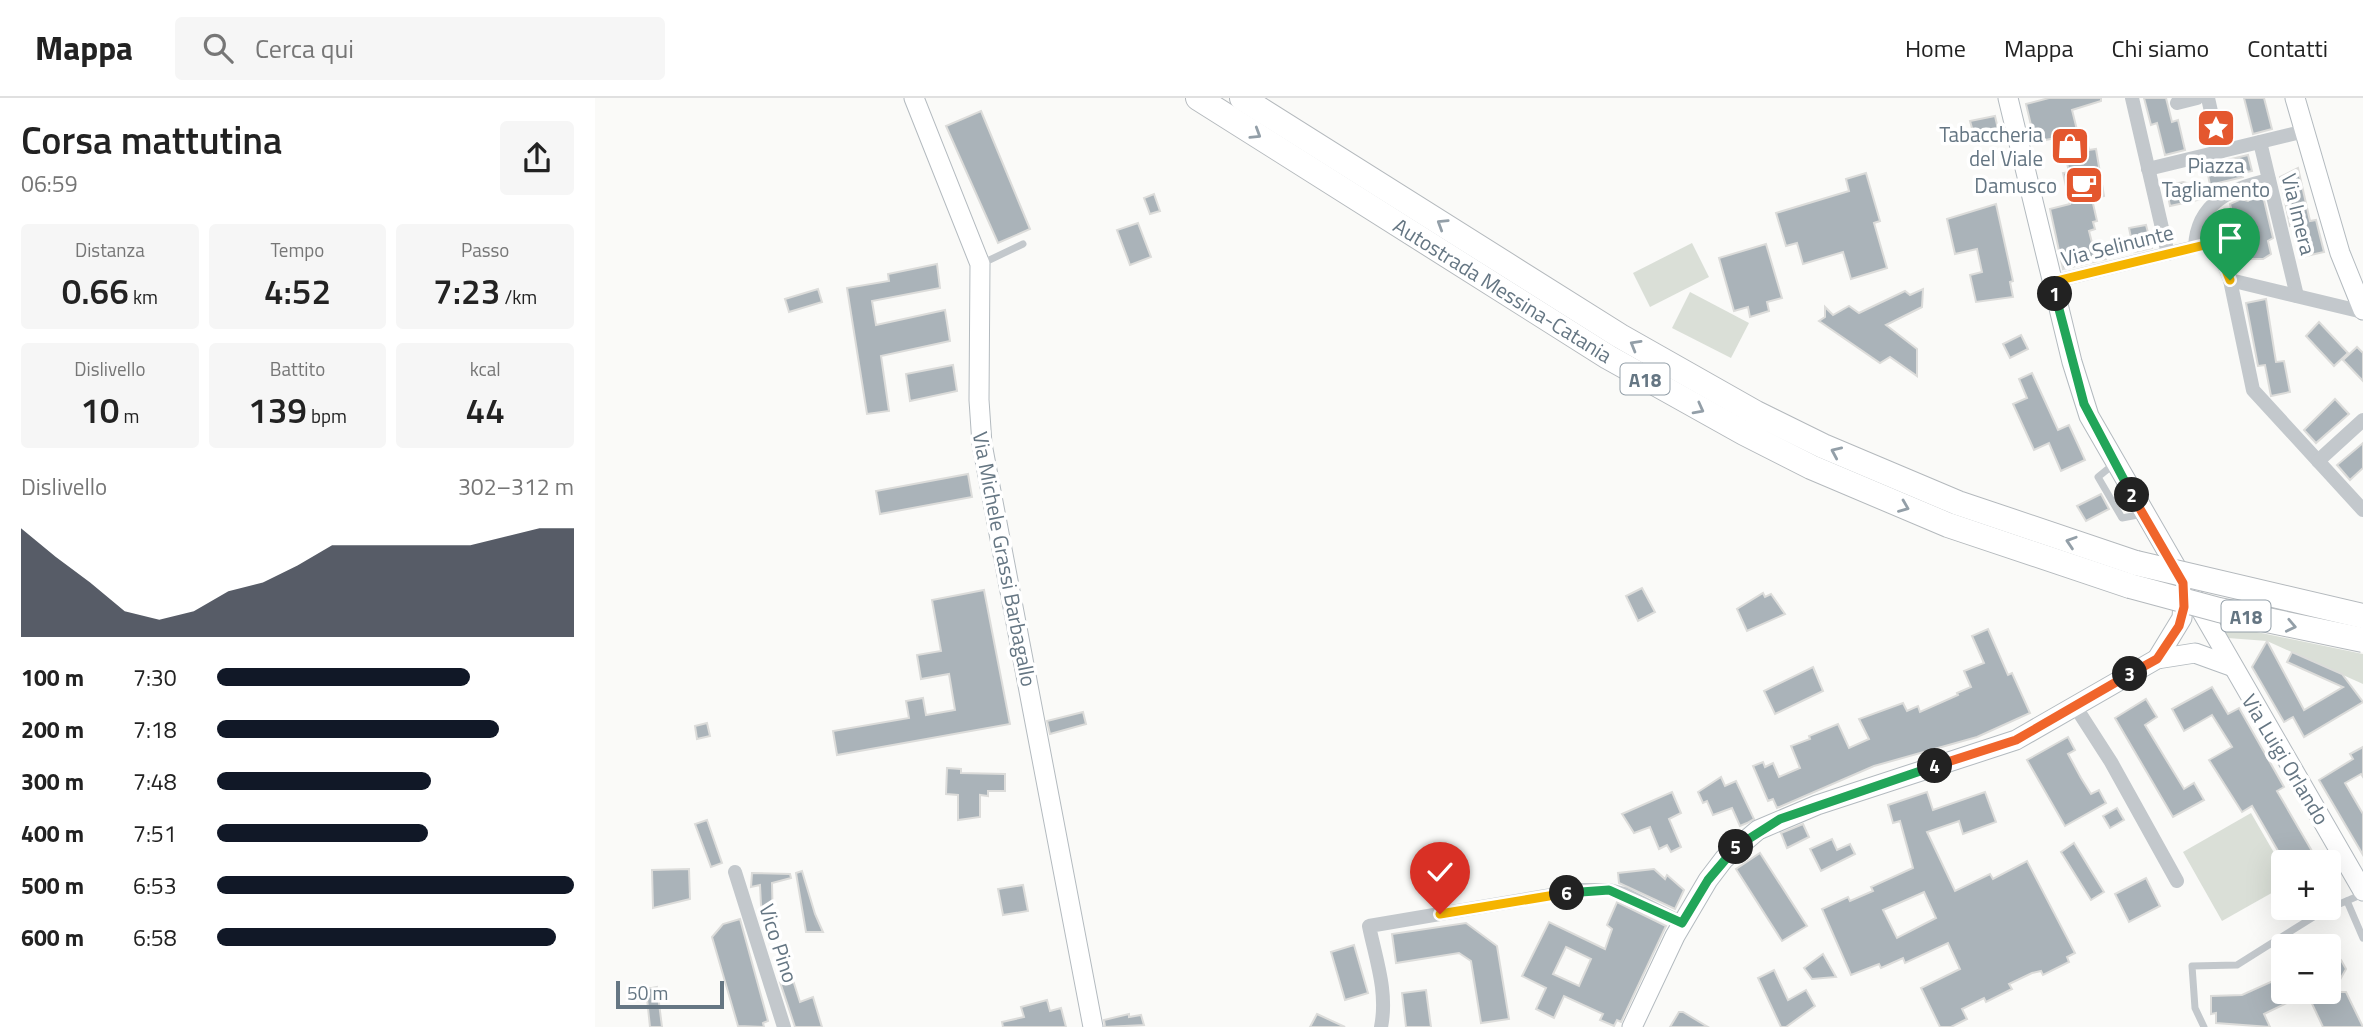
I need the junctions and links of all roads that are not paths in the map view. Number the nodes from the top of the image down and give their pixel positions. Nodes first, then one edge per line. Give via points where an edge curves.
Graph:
1 (914, 98) edge
2 (1198, 98) edge
3 (1242, 98) edge
4 (2008, 98) edge
5 (2132, 98) edge
6 (2197, 98) edge
7 (2208, 98) edge
8 (2295, 98) edge
9 (2177, 103) dead end
10 (2305, 131) junction
11 (2260, 142) junction
12 (2220, 152) junction
13 (2148, 169) junction
14 (2269, 180) junction
15 (1023, 244) dead end
16 (2195, 247) junction
17 (2168, 254) junction
18 (980, 264) junction
19 (2230, 280) junction
20 (2052, 282) junction
21 (2297, 296) junction
22 (2363, 311) edge
23 (2363, 420) edge
24 (2318, 460) junction
25 (2363, 510) edge
26 (2133, 574) junction
27 (2183, 583) junction
28 (2363, 615) edge
29 (2209, 628) junction
30 (2173, 635) junction
31 (2363, 640) edge
32 (2164, 658) junction
33 (2231, 666) junction
34 (2075, 706) junction
35 (735, 872) dead end
36 (2177, 881) dead end
37 (2358, 895) edge
38 (1682, 923) junction
39 (2363, 938) edge
40 (784, 1027) edge
41 (1093, 1027) edge
42 (1381, 1027) edge
43 (1632, 1027) edge
44 (2204, 1027) edge

1 - 18 street, Via Michele Grassi Barbagallo
2 -> 26 highway, Autostrada Messina-Catania / A18 via 1608,357 1811,467 1948,525
26 -> 3 highway, Autostrada Messina-Catania / A18 via 1835,451 1756,413 1609,329
4 - 20 street, Via Luigi Orlando
5 - 13 street
6 - 9 street
7 - 12 street
8 - 10 street
10 - 11 street
10 - 22 street via 2340,253
11 - 12 street
11 - 14 street, Via Imera
12 - 13 street
13 - 17 street
14 - 16 street via 2224,193 2205,216
14 - 21 street, Via Imera
15 - 18 lane
16 - 17 street, Via Selinunte
16 - 19 street, Via Selinunte via 2209,244 2218,250
17 - 20 street, Via Selinunte
18 - 41 street, Via Michele Grassi Barbagallo via 982,444
19 - 21 street
19 - 24 street, Via Selinunte via 2253,390
20 - 27 street, Via Luigi Orlando via 2084,404
21 - 22 street
23 - 24 street
24 - 25 street, Via Selinunte
26 - 28 highway, A18, bridge via 2225,586
26 -> 31 highway, A18, bridge via 2219,610
27 - 29 street, Via Luigi Orlando
27 - 30 street via 2182,618
29 - 30 street
29 - 32 street via 2202,640
29 - 33 street, Via Luigi Orlando
30 - 32 street
32 - 33 street via 2195,653
32 - 34 street
33 - 37 street, Via Luigi Orlando
34 - 36 street
34 - 38 street via 2016,740 1817,805 1758,831 1724,859
35 - 40 street, Vico Pino
37 - 39 lane
37 - 44 lane via 2323,911 2237,965 2192,966 2195,1009
38 - 42 street via 1609,890 1581,890 1369,926 1385,1006
38 - 43 street

